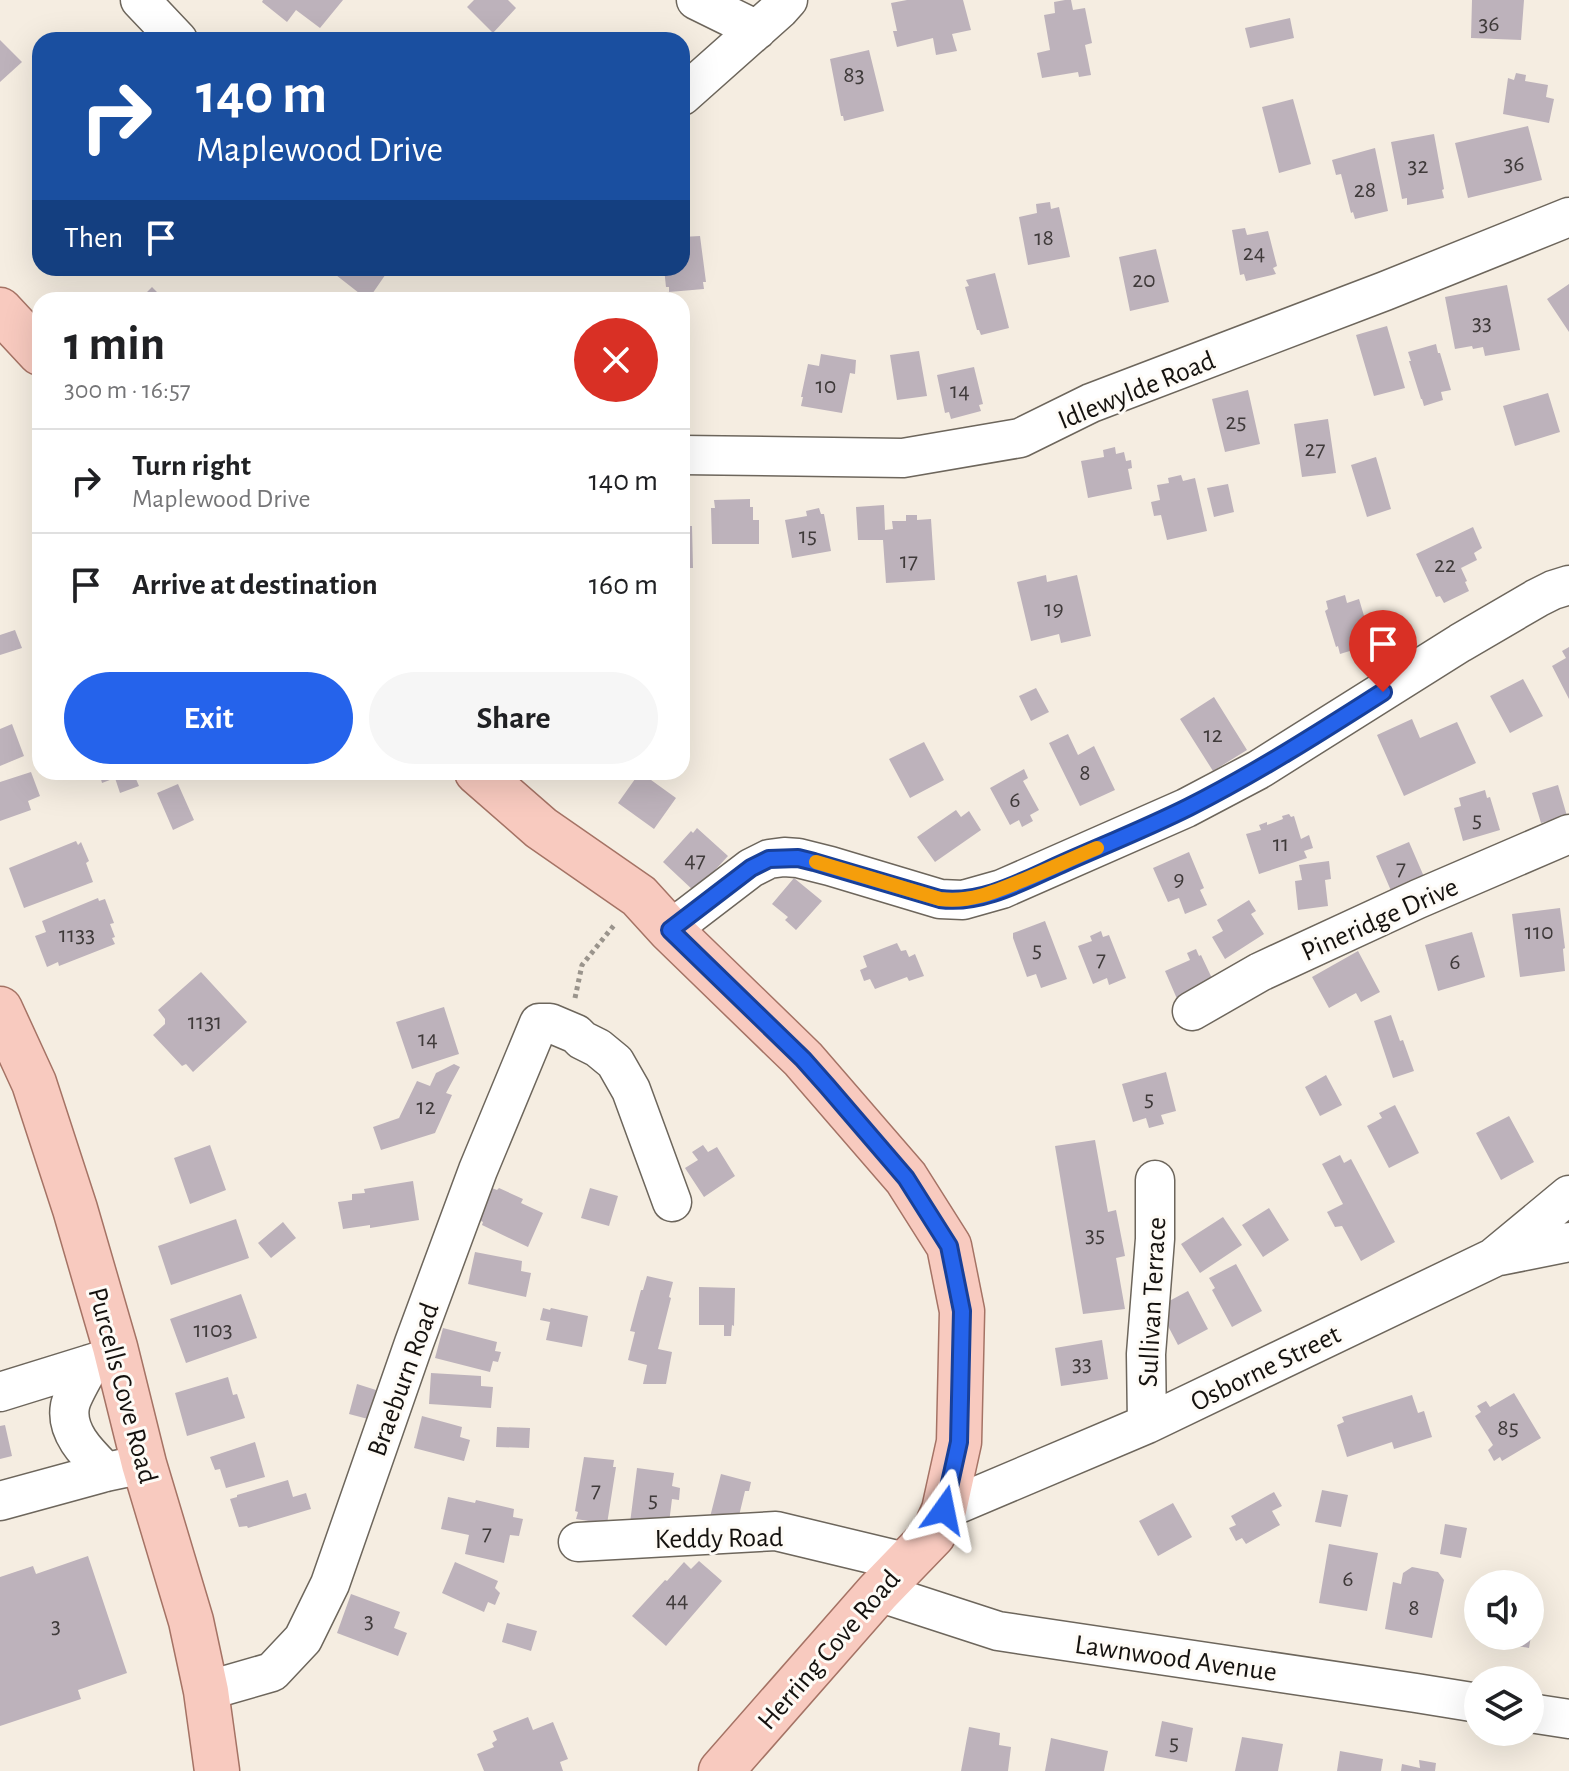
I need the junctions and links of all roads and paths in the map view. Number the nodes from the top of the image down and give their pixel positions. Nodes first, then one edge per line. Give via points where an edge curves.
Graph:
1 (140, 0) edge
2 (696, 0) edge
3 (788, 0) edge
4 (757, 30) junction
5 (170, 32) edge
6 (690, 89) edge
7 (1569, 217) edge
8 (0, 310) edge
9 (32, 344) edge
10 (690, 455) edge
11 (1569, 585) edge
12 (486, 780) edge
13 (1569, 834) edge
14 (639, 896) junction
15 (670, 930) junction
16 (0, 1009) edge
17 (1192, 1011) dead end
18 (559, 1027) junction
19 (1155, 1180) dead end
20 (1569, 1195) edge
21 (672, 1202) dead end
22 (1569, 1242) edge
23 (1493, 1258) junction
24 (104, 1360) junction
25 (0, 1392) edge
26 (1147, 1424) junction
27 (125, 1468) junction
28 (0, 1501) edge
29 (944, 1510) junction
30 (578, 1542) dead end
31 (892, 1577) junction
32 (206, 1691) junction
33 (1464, 1701) edge
34 (1544, 1715) edge
35 (1569, 1719) edge
36 (217, 1771) edge
37 (721, 1771) edge

1 - 5 street
2 - 4 street
3 - 4 street
4 - 6 street
7 - 10 street, Idlewylde Road via 1091,403 1020,438 903,458
8 - 9 main road
11 - 15 street via 1460,643 1210,796 1002,889 963,900 940,899 798,858 769,859
12 - 14 main road, Herring Cove Road via 541,828
13 - 17 street, Pineridge Drive via 1260,972
14 - 15 main road, Herring Cove Road
14 - 18 path via 582,965
15 - 29 main road, Herring Cove Road via 827,1086 906,1178 949,1246 962,1311 959,1442
16 - 24 main road, Purcells Cove Road via 34,1083 75,1209
18 - 21 street via 598,1048 620,1068
18 - 32 street, Braeburn Road via 539,1023 534,1031 414,1343 330,1584 303,1639 272,1672
19 - 26 street, Sullivan Terrace
20 - 23 street, Osborne Street
22 - 23 street
23 - 26 street, Osborne Street
24 - 25 street
24 - 27 main road, Purcells Cove Road
24 - 27 street via 70,1405 71,1428 86,1452
26 - 29 street, Osborne Street
27 - 28 street
27 - 32 main road, Purcells Cove Road via 191,1621
29 - 31 main road, Herring Cove Road via 933,1535
30 - 31 street, Keddy Road via 776,1531
31 - 33 street, Lawnwood Avenue via 998,1631
31 - 37 main road, Herring Cove Road
32 - 36 main road, Purcells Cove Road
34 - 35 street

